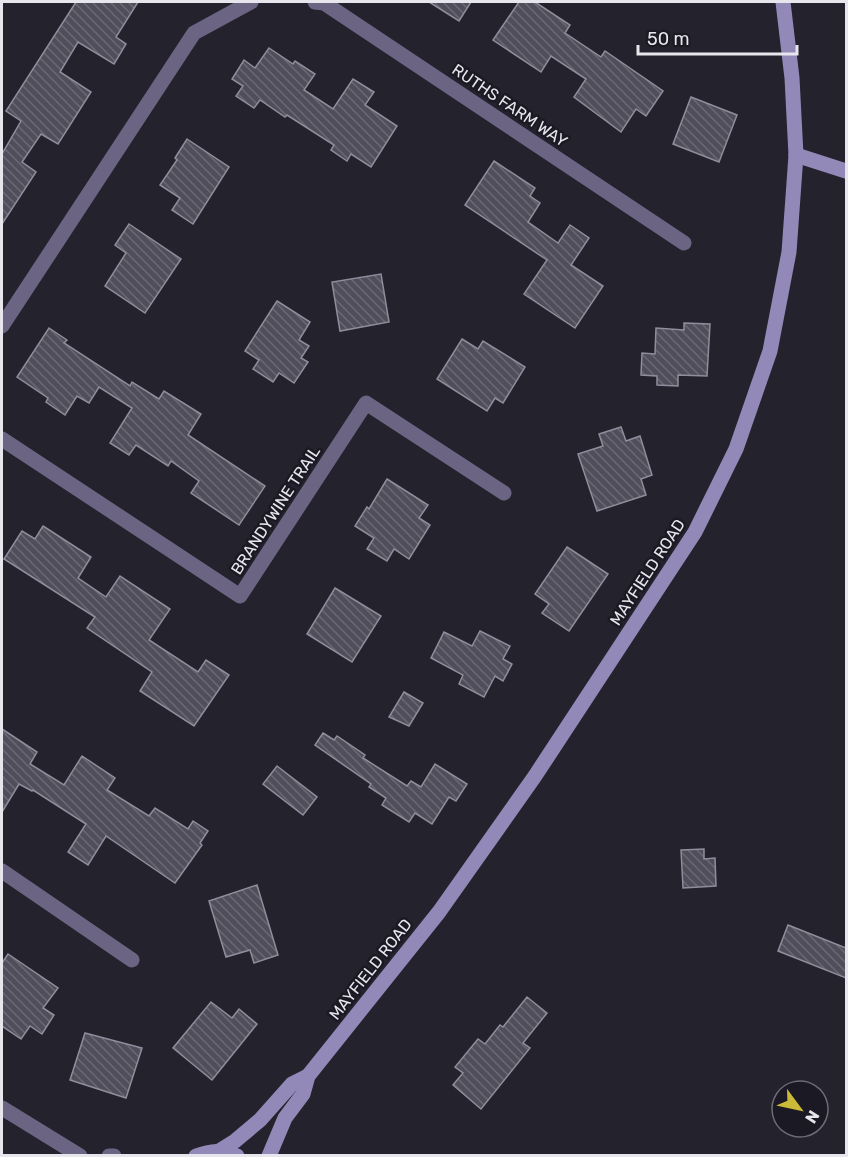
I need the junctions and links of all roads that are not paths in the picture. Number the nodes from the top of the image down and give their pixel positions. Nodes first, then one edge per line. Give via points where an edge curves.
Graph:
1 (250, 2) edge
2 (315, 2) edge
3 (783, 2) edge
4 (796, 155) junction
5 (846, 171) edge
6 (684, 243) dead end
7 (2, 326) edge
8 (2, 439) edge
9 (504, 493) dead end
10 (2, 871) edge
11 (132, 960) dead end
12 (308, 1076) junction
13 (2, 1108) edge
14 (219, 1151) junction
15 (80, 1155) edge
16 (196, 1155) edge
17 (237, 1155) edge
18 (269, 1155) edge

1 - 7 street via 194,33
2 - 6 street, RUTHS FARM WAY via 324,3
3 - 4 street, MAYFIELD ROAD
4 - 5 street
4 - 12 street, MAYFIELD ROAD via 789,252 770,351 736,449 695,532 535,776 439,912
8 - 9 street, BRANDYWINE TRAIL via 240,597 366,403
10 - 11 street
12 - 14 street, MAYFIELD ROAD via 292,1084 260,1120
12 - 18 street, MAYFIELD ROAD via 303,1094 285,1118
13 - 15 street
14 - 16 street
14 - 17 street

